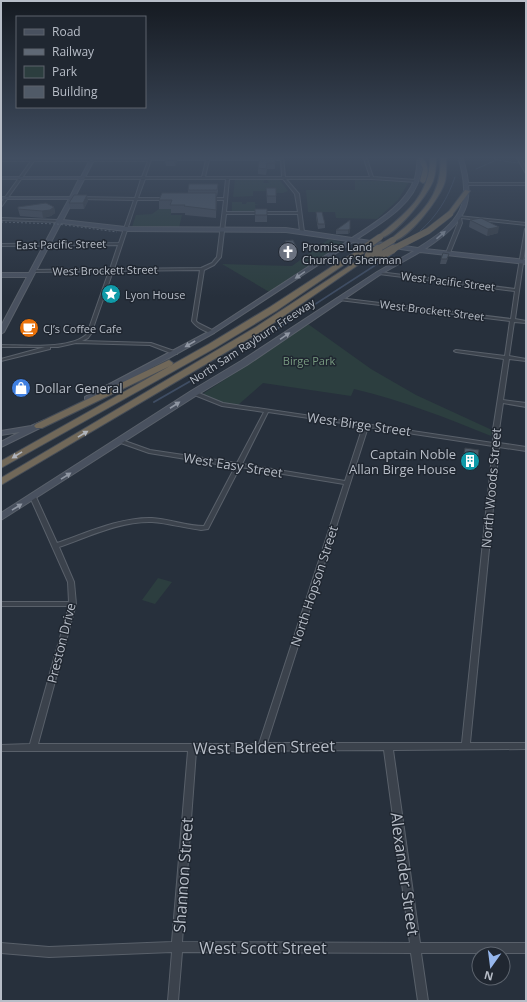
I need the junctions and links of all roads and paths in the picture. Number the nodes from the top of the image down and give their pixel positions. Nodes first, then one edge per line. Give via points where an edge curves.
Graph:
1 (69, 203) edge
2 (134, 203) edge
3 (226, 203) edge
4 (298, 203) edge
5 (402, 203) edge
6 (410, 203) edge
7 (417, 203) edge
8 (431, 203) edge
9 (459, 203) edge
10 (464, 203) edge
11 (225, 213) junction
12 (300, 213) junction
13 (459, 218) junction
14 (1, 219) edge
15 (58, 221) junction
16 (526, 224) edge
17 (391, 228) junction
18 (125, 229) junction
19 (223, 230) junction
20 (526, 230) edge
21 (302, 232) junction
22 (352, 240) junction
23 (46, 244) junction
24 (120, 244) junction
25 (1, 245) edge
26 (420, 250) junction
27 (448, 253) junction
28 (524, 262) edge
29 (350, 268) junction
30 (202, 269) junction
31 (111, 270) junction
32 (31, 273) junction
33 (379, 273) junction
34 (1, 275) edge
35 (517, 290) junction
36 (338, 298) junction
37 (512, 321) junction
38 (250, 322) junction
39 (526, 322) edge
40 (1, 332) edge
41 (212, 332) junction
42 (76, 342) junction
43 (1, 346) edge
44 (58, 346) junction
45 (456, 351) dead end
46 (175, 353) junction
47 (507, 358) junction
48 (1, 360) edge
49 (526, 360) edge
50 (194, 394) junction
51 (500, 402) junction
52 (526, 405) edge
53 (267, 410) junction
54 (39, 426) junction
55 (366, 426) junction
56 (1, 432) edge
57 (120, 441) junction
58 (495, 444) junction
59 (1, 445) edge
60 (526, 449) edge
61 (41, 458) junction
62 (1, 465) edge
63 (239, 466) junction
64 (1, 482) edge
65 (347, 484) junction
66 (1, 488) edge
67 (34, 497) junction
68 (1, 517) edge
69 (55, 546) junction
70 (1, 604) edge
71 (73, 604) junction
72 (262, 746) junction
73 (466, 746) junction
74 (526, 746) edge
75 (33, 747) junction
76 (388, 747) junction
77 (1, 748) edge
78 (192, 748) junction
79 (178, 947) junction
80 (1, 948) edge
81 (415, 948) junction
82 (526, 948) edge
83 (173, 1001) edge
84 (423, 1001) edge

1 - 15 main road
2 - 18 street
3 - 11 street
4 - 12 street
5 - 22 main road via 384,219
6 - 17 highway via 394,219
7 - 17 highway, North Sam Rayburn Freeway
8 - 29 highway, North Sam Rayburn Freeway, bridge via 416,221 393,240
9 - 29 highway, bridge via 450,214 428,231 379,257
10 - 13 main road, North Sam Rayburn Freeway
11 - 12 street
11 - 19 street
12 - 21 street
13 - 16 street
26 -> 13 main road, North Sam Rayburn Freeway via 441,236
13 - 27 street via 460,223
14 - 15 street
15 - 18 main road
15 - 23 main road
17 - 38 highway, North Sam Rayburn Freeway, bridge via 359,252
18 - 19 main road
18 - 24 street
19 - 21 main road
19 - 30 street via 219,256 213,264
20 - 28 street, North Woods Street
21 - 22 main road
22 - 26 main road
22 -> 41 main road
23 - 24 street, East Pacific Street
23 - 25 street, East Pacific Street
23 - 32 main road
24 - 31 street
26 - 27 main road
26 - 33 main road, North Sam Rayburn Freeway
27 - 28 main road
28 - 35 street, North Woods Street
61 -> 29 highway, North Sam Rayburn Freeway via 259,328
30 - 31 street, West Brockett Street
30 - 41 street via 194,321
31 - 32 street, West Brockett Street
31 - 42 street via 89,334
32 - 34 main road
32 - 40 main road
33 - 35 street, West Pacific Street
33 - 36 main road, North Sam Rayburn Freeway
35 - 37 street, North Woods Street
36 - 37 street, West Brockett Street
50 -> 36 main road, North Sam Rayburn Freeway
37 - 39 street, West Brockett Street
37 - 47 street, North Woods Street
38 - 54 highway
38 -> 62 highway, North Sam Rayburn Freeway
41 -> 46 main road
42 - 44 street
42 - 46 street via 151,344
43 - 44 street
44 - 48 street
45 - 47 street
46 - 54 main road
47 - 49 street
47 - 51 street, North Woods Street
50 - 53 street, West Birge Street via 222,404
57 -> 50 main road, North Sam Rayburn Freeway
51 - 52 street
51 - 58 street, North Woods Street
53 - 55 street, West Birge Street
53 - 63 street
54 - 56 main road
54 - 59 main road
55 - 58 street, West Birge Street
55 - 65 street, North Hopson Street
57 - 63 street, West Easy Street via 149,451
67 -> 57 main road, North Sam Rayburn Freeway
58 - 60 street, West Birge Street
58 - 73 street, North Woods Street
61 - 64 highway, North Sam Rayburn Freeway
61 - 66 highway
63 - 65 street, West Easy Street
63 - 69 street via 206,528 148,520 116,526
65 - 72 street, North Hopson Street
68 -> 67 main road, North Sam Rayburn Freeway
67 - 69 street, Preston Drive
69 - 71 street, Preston Drive via 71,582
70 - 71 street
71 - 75 street, Preston Drive
72 - 76 street, West Belden Street
72 - 78 street, West Belden Street
73 - 74 street, West Belden Street
73 - 76 street, West Belden Street
75 - 77 street, West Belden Street
75 - 78 street, West Belden Street
76 - 81 street, Alexander Street
78 - 79 street, Shannon Street
79 - 80 street, West Scott Street via 49,952
79 - 81 street, West Scott Street
79 - 83 street, Shannon Street
81 - 82 street, West Scott Street
81 - 84 street, Alexander Street

